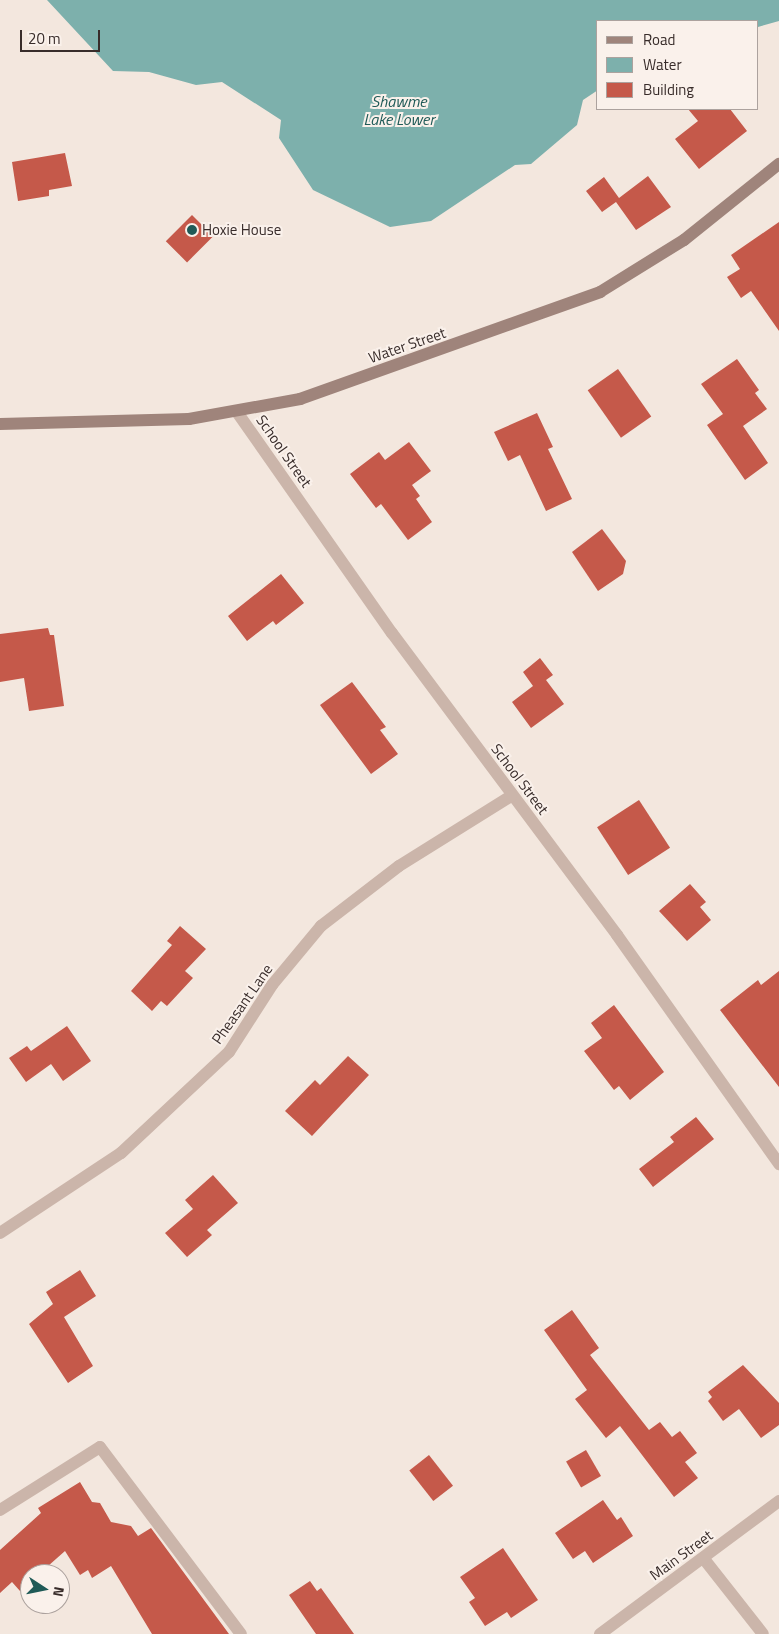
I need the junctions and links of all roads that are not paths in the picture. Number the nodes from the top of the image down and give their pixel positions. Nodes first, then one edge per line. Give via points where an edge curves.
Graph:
1 (779, 164) edge
2 (237, 412) junction
3 (0, 424) edge
4 (511, 796) junction
5 (779, 1164) edge
6 (0, 1234) edge
7 (779, 1501) edge
8 (0, 1510) edge
9 (704, 1559) junction
10 (241, 1634) edge
11 (600, 1634) edge
12 (763, 1634) edge

1 - 2 main road, Water Street via 684,240 600,292 300,399
2 - 3 main road, Water Street via 179,419
2 - 4 street, School Street
4 - 5 street, School Street via 617,935
4 - 6 street, Pheasant Lane via 399,866 321,926 272,985 229,1052 121,1153
7 - 9 street, Main Street
8 - 10 street via 100,1447
9 - 11 street, Main Street
9 - 12 street

